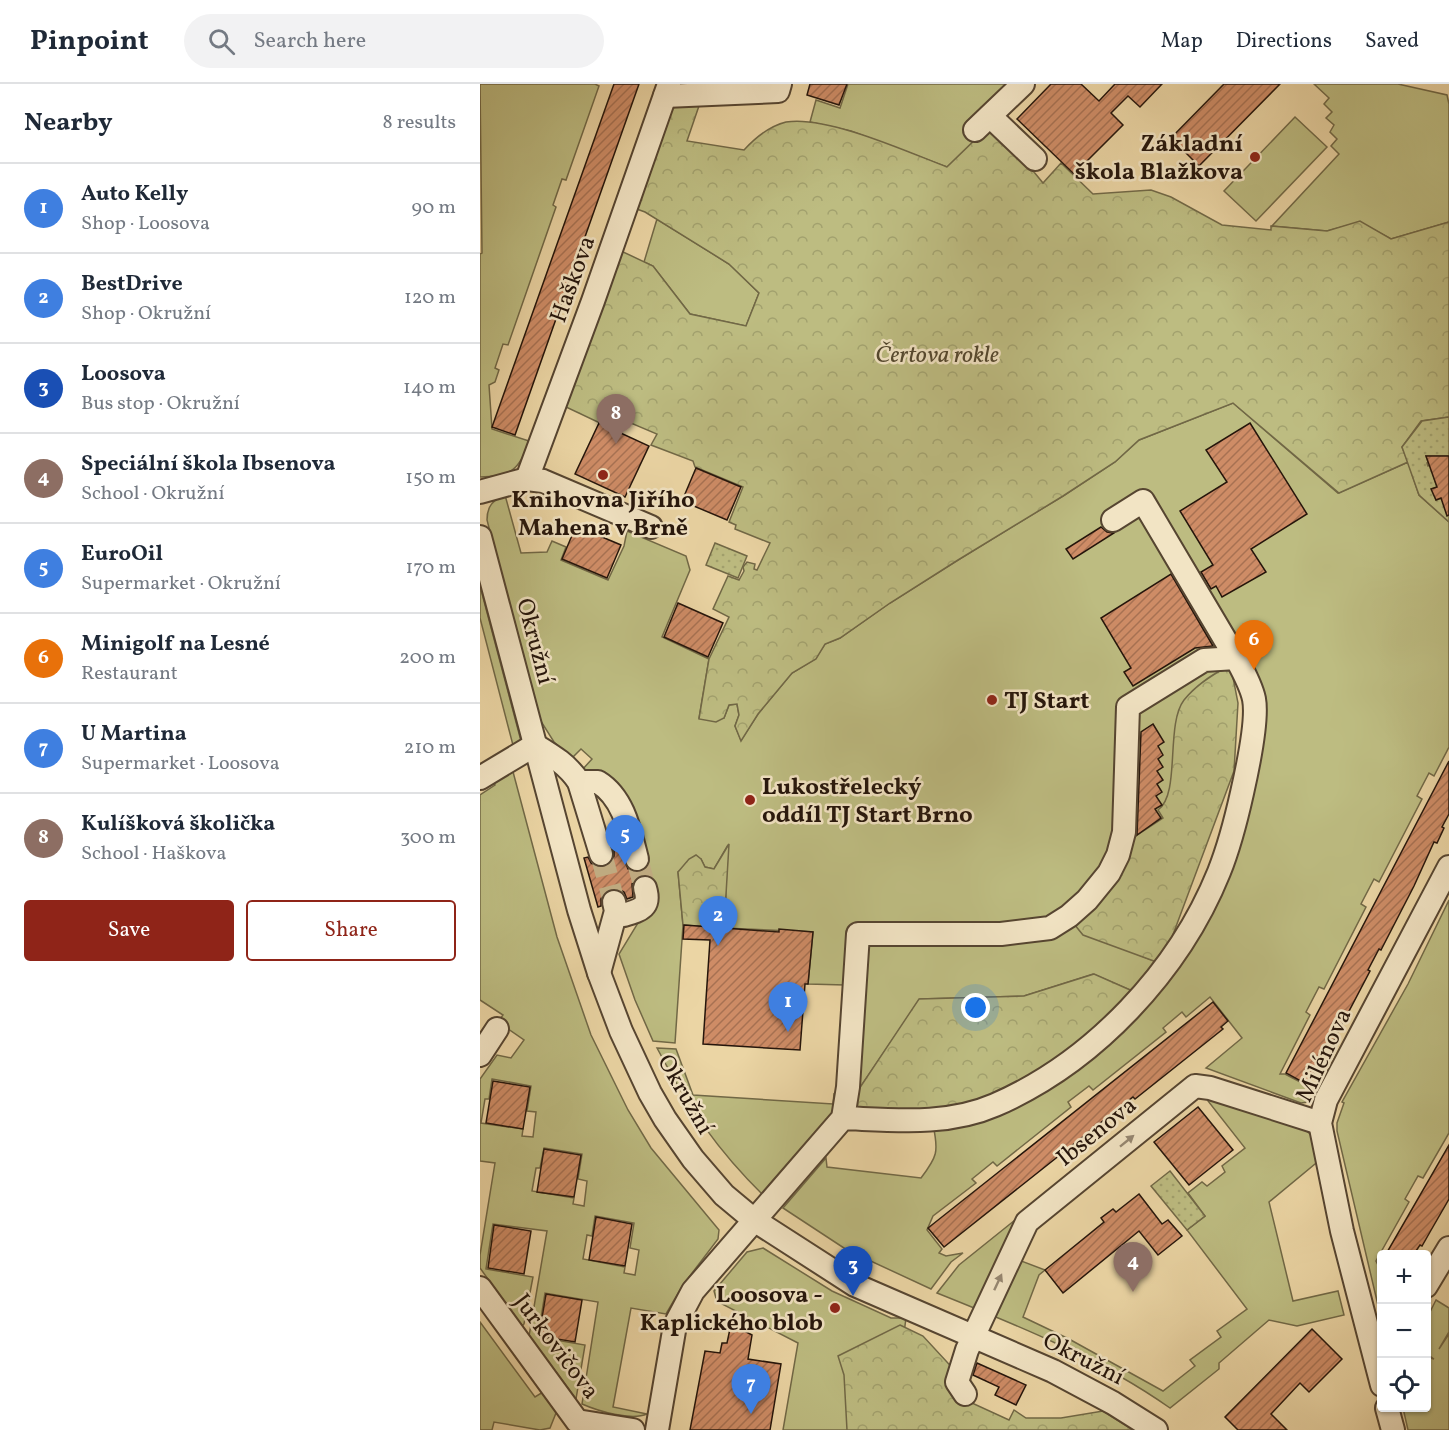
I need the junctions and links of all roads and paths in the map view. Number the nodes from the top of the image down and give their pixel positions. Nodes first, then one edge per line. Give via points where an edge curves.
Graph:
1 (780, 84) edge
2 (1023, 84) edge
3 (667, 90) edge
4 (1035, 159) dead end
5 (527, 479) junction
6 (480, 492) edge
7 (1113, 520) dead end
8 (651, 527) dead end
9 (480, 537) edge
10 (1236, 658) junction
11 (536, 745) junction
12 (480, 778) edge
13 (579, 782) junction
14 (601, 854) tunnel mouth
15 (637, 859) tunnel mouth
16 (1449, 867) edge
17 (645, 888) tunnel mouth
18 (599, 973) junction
19 (497, 1029) dead end
20 (480, 1055) edge
21 (843, 1118) junction
22 (1320, 1123) junction
23 (754, 1220) junction
24 (1449, 1248) edge
25 (1431, 1278) edge
26 (480, 1288) edge
27 (973, 1335) junction
28 (1378, 1358) edge
29 (965, 1394) dead end
30 (1388, 1412) edge
31 (570, 1425) edge
32 (633, 1430) edge
33 (657, 1430) edge
34 (1156, 1430) edge
35 (1393, 1430) edge

1 - 3 street, Haškova via 778,92
2 - 4 street via 982,123
3 - 5 street, Haškova
5 - 6 street
5 - 8 street via 543,481
7 - 10 street via 1143,501
9 - 11 street, Okružní
10 - 21 street via 1254,701 1252,741 1237,816 1219,872 1163,971 1124,1016 1085,1050 996,1105 949,1119
10 - 21 street via 1204,660 1128,707 1124,832 1119,855 1087,900 1069,916 1050,928 1025,933 858,934
11 - 12 street
11 - 13 street via 555,756
11 - 18 street, Okružní
13 - 14 street
13 - 15 street via 598,782 611,794 624,813
16 - 22 street, Milénova via 1326,1100
17 - 18 street via 648,898 638,911 624,915 615,907
18 - 23 street, Okružní via 621,1031 665,1119 724,1195
19 - 20 street
21 - 23 street
27 -> 22 street, Ibsenova via 1027,1222 1196,1086
22 - 28 street, Milénova via 1342,1231
23 - 27 street, Okružní via 855,1285
23 - 33 street via 693,1291 675,1325
24 - 25 street
26 - 31 street, Jurkovičova
27 - 29 street via 957,1382
27 - 34 street, Okružní via 1063,1376
30 - 35 street
31 - 32 street, Jurkovičova

